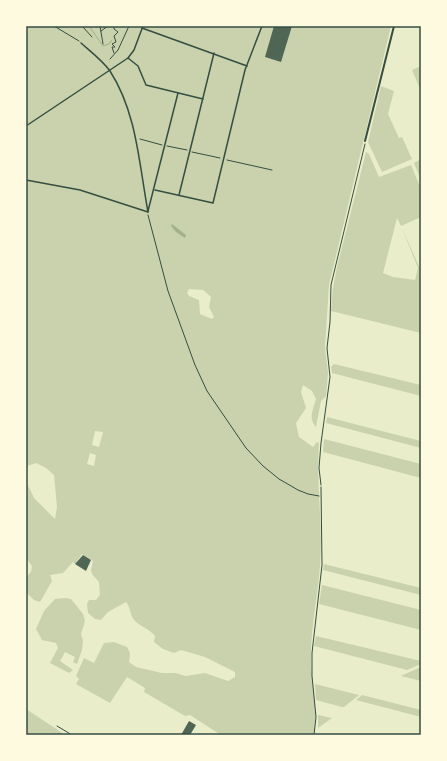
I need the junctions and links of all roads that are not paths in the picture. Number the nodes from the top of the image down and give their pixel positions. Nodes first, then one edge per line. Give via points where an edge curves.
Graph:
1 (262, 26) edge
2 (394, 26) edge
3 (143, 27) edge
4 (81, 43) road end
5 (214, 53) junction
6 (128, 58) junction
7 (247, 66) junction
8 (109, 70) junction
9 (178, 93) junction
10 (203, 99) junction
11 (26, 126) edge
12 (366, 141) road end
13 (26, 180) edge
14 (155, 190) junction
15 (179, 195) junction
16 (148, 212) junction
17 (321, 487) road end
18 (57, 726) dead end
19 (72, 735) edge
20 (314, 735) edge

1 - 7 street
2 - 12 street
3 - 5 street
3 - 6 street
4 - 8 street
5 - 7 street
5 - 10 street
6 - 8 street
6 - 9 street via 138,66 146,86
7 - 15 street via 213,203
8 - 11 street
8 - 16 street via 132,118
9 - 10 street
9 - 14 street
10 - 15 street
13 - 16 street via 80,190
14 - 15 street
14 - 16 street
17 - 20 lane via 322,565 312,653 316,717
18 - 19 lane

